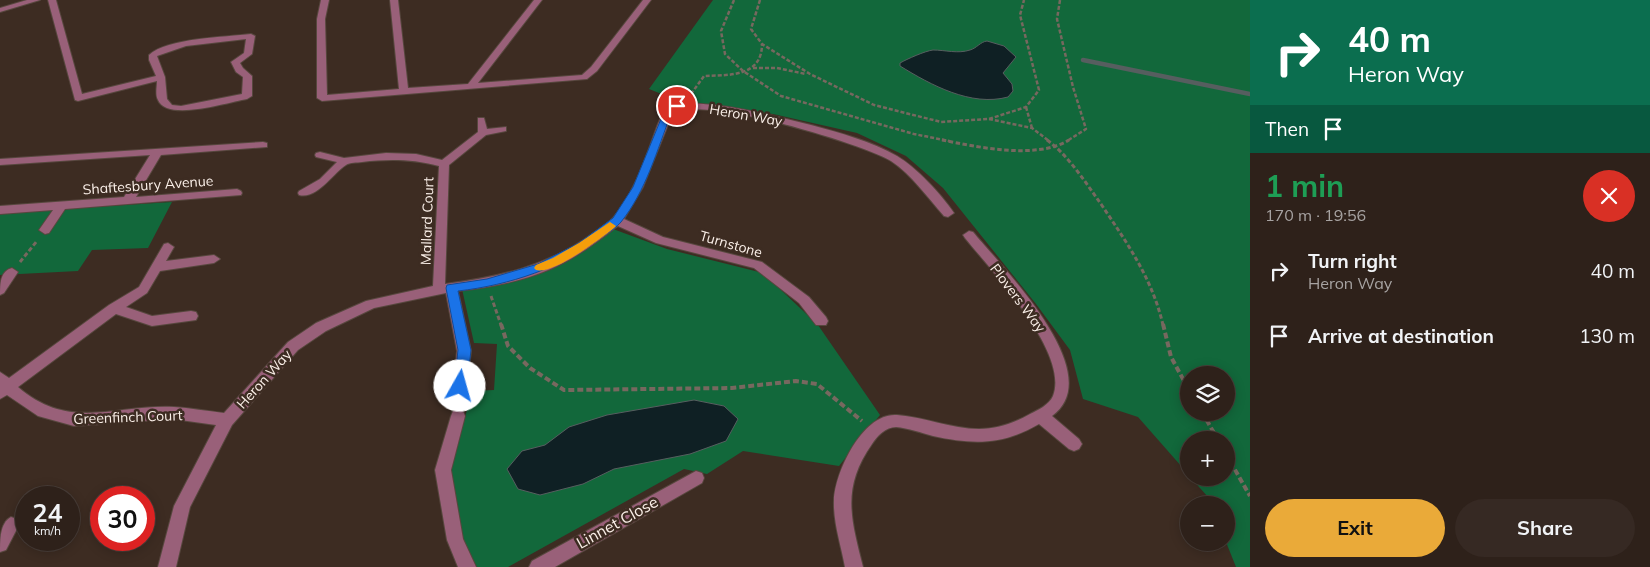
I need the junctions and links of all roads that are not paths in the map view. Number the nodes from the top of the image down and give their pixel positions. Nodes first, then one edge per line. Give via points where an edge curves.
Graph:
1 (36, 0) edge
2 (52, 0) edge
3 (325, 0) edge
4 (394, 0) edge
5 (538, 0) edge
6 (644, 0) edge
7 (0, 10) edge
8 (161, 77) junction
9 (471, 86) junction
10 (404, 92) junction
11 (480, 120) dead end
12 (504, 129) dead end
13 (483, 133) junction
14 (263, 145) dead end
15 (157, 153) junction
16 (320, 155) dead end
17 (0, 162) edge
18 (344, 162) junction
19 (444, 164) junction
20 (238, 193) dead end
21 (303, 193) dead end
22 (127, 202) junction
23 (61, 206) junction
24 (0, 210) edge
25 (948, 213) dead end
26 (617, 220) junction
27 (45, 230) road end
28 (969, 235) dead end
29 (168, 247) dead end
30 (214, 259) dead end
31 (156, 267) junction
32 (12, 272) road end
33 (446, 288) junction
34 (0, 290) edge
35 (114, 308) junction
36 (191, 316) dead end
37 (821, 321) dead end
38 (2, 386) edge
39 (460, 386) dead end
40 (458, 416) dead end
41 (1041, 416) junction
42 (227, 420) junction
43 (1074, 444) dead end
44 (696, 478) dead end
45 (11, 525) dead end
46 (0, 544) edge
47 (167, 567) edge
48 (467, 567) edge
49 (538, 567) edge
50 (854, 567) edge

1 - 7 street
2 - 8 street via 78,98
3 - 10 street via 321,19 322,98
4 - 10 street
5 - 9 street
6 - 9 street via 647,0 594,69 584,77
8 - 8 street via 162,100 169,107 182,109 247,96 248,76 239,70 235,62 248,54 251,36 162,49 153,55 152,60
9 - 10 street
11 - 13 street
12 - 13 street
13 - 19 street
14 - 15 street
15 - 17 street
15 - 22 street
16 - 18 street, Mallard Court
18 - 19 street, Mallard Court via 386,156 416,157
18 - 21 street via 324,181
19 - 33 street, Mallard Court
20 - 22 street, Shaftesbury Avenue
22 - 23 street, Shaftesbury Avenue
23 - 24 street, Shaftesbury Avenue
23 - 27 street
25 - 26 street, Heron Way via 906,168 878,150 748,113 681,106 667,114 638,187
26 - 33 street, Heron Way via 557,261 487,283
26 - 37 street, Turnstone via 660,240 758,266 804,300
28 - 41 street, Plovers Way via 1028,307 1056,356 1062,376 1062,391 1053,407
29 - 31 street, Greenfinch Court
30 - 31 street
31 - 35 street, Greenfinch Court via 143,290
32 - 34 street
33 - 39 street via 464,350
33 - 42 street, Heron Way via 371,304 308,334 275,364
35 - 36 street via 152,321
35 - 38 street, Greenfinch Court
38 - 42 street, Greenfinch Court via 46,414 59,418 74,420 174,413
40 - 48 street via 443,470 455,540
41 - 43 street
41 - 50 street, Plovers Way via 1006,432 986,436 896,421 873,430 857,456 842,498
42 - 47 street, Heron Way via 182,506
44 - 49 street, Linnet Close
45 - 46 street

